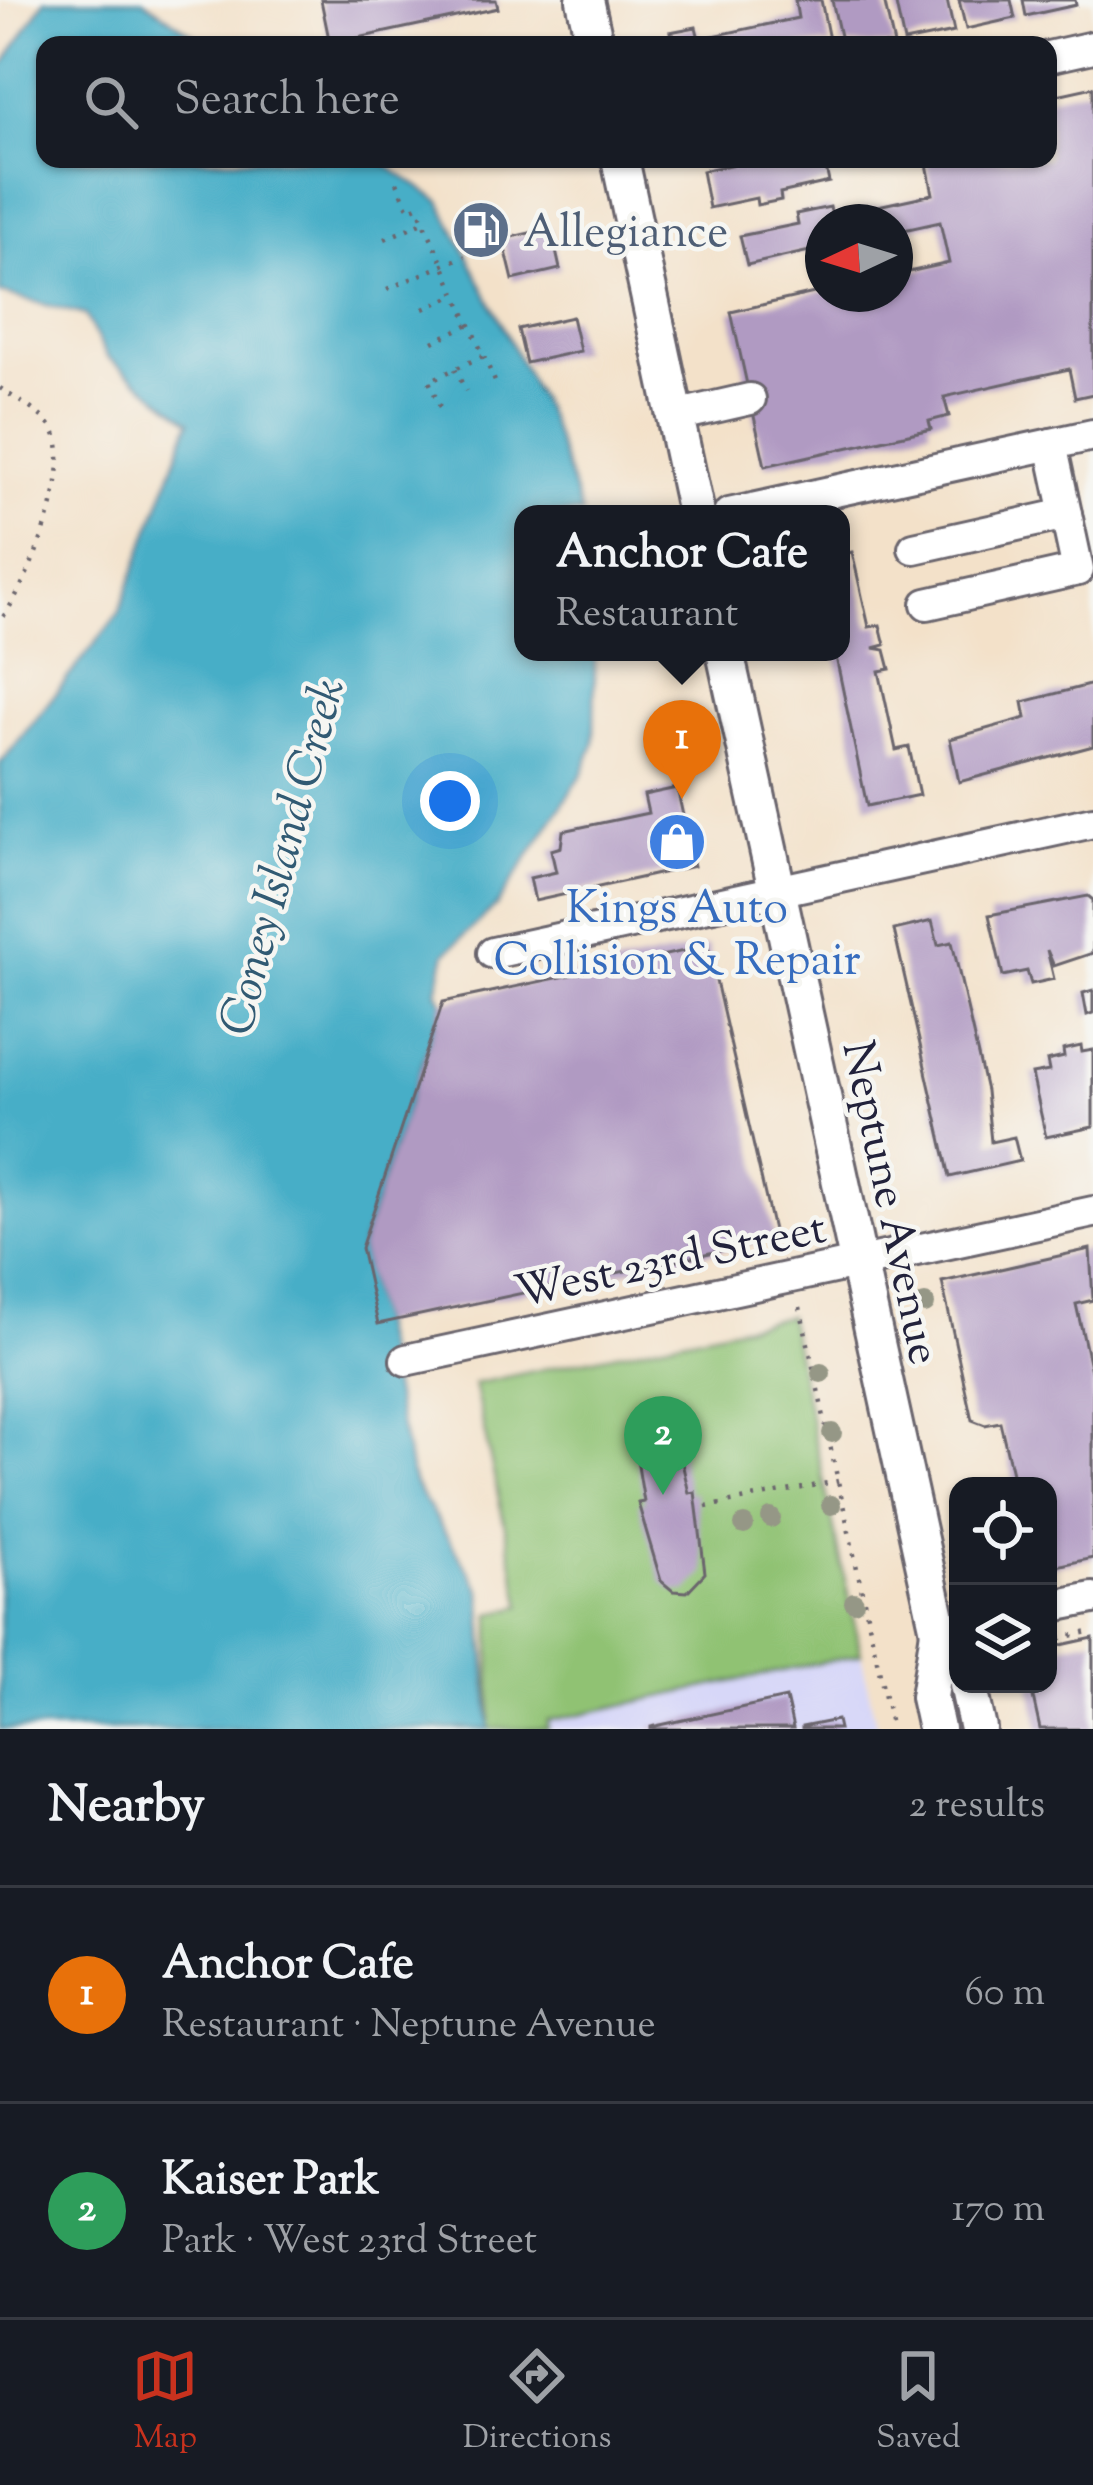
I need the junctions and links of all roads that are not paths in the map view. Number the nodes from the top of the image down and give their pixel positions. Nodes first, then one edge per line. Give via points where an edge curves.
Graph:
1 (585, 0) edge
2 (593, 36) edge
3 (1093, 47) edge
4 (1057, 55) edge
5 (622, 168) edge
6 (750, 399) dead end
7 (675, 416) junction
8 (1093, 435) edge
9 (1051, 444) junction
10 (693, 505) edge
11 (770, 505) edge
12 (1077, 532) edge
13 (914, 548) dead end
14 (927, 604) dead end
15 (727, 661) edge
16 (1093, 822) edge
17 (776, 891) junction
18 (493, 953) dead end
19 (1093, 1212) edge
20 (857, 1264) junction
21 (406, 1360) dead end
22 (1093, 1598) edge
23 (1057, 1605) edge
24 (948, 1629) edge
25 (970, 1693) edge
26 (936, 1729) edge
27 (978, 1729) edge

1 - 2 main road
3 - 4 street
5 - 7 main road
6 - 7 street
7 - 10 main road
8 - 9 street
9 - 11 street
9 - 12 street
12 - 13 street
12 - 14 street via 1078,570
15 - 17 main road, Neptune Avenue
16 - 17 street
17 - 18 street
17 - 20 main road, Neptune Avenue
19 - 20 street, West 23rd Street
20 - 21 street, West 23rd Street
20 - 24 main road, Neptune Avenue
22 - 23 street
24 - 26 main road, Neptune Avenue via 929,1697
25 - 27 main road

